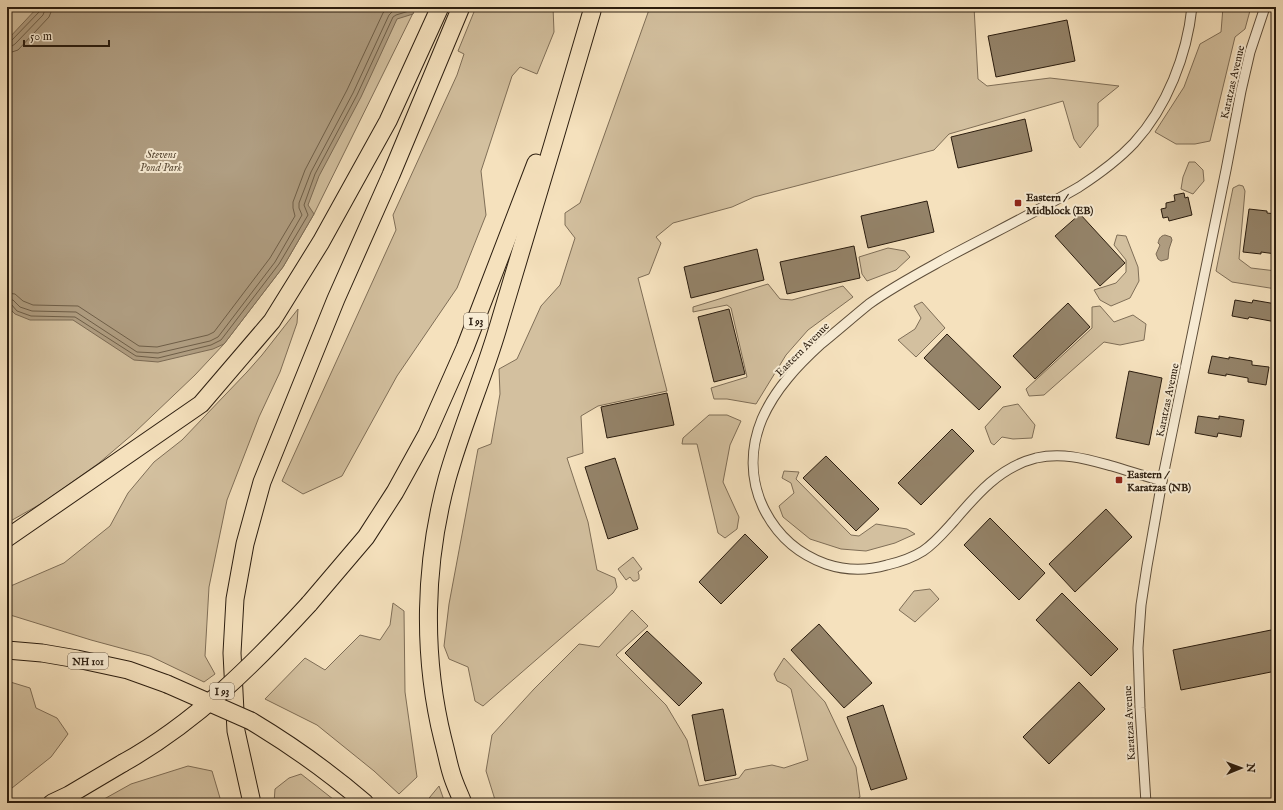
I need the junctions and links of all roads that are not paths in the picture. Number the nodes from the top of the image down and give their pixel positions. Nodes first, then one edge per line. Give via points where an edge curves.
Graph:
1 (440, 7) edge
2 (461, 7) edge
3 (1192, 7) edge
4 (1265, 7) edge
5 (593, 9) edge
6 (1162, 481) junction
7 (7, 538) edge
8 (7, 650) edge
9 (52, 803) edge
10 (252, 803) edge
11 (365, 803) edge
12 (463, 803) edge
13 (1146, 803) edge

1 - 7 highway via 388,120 321,242 272,321 201,404
2 - 10 highway via 336,299 262,482 245,544 235,599 232,653 236,730
3 - 6 street, Eastern Avenue via 1185,46 1171,83 1156,112 1134,143 1079,188 920,272 869,305 836,331 802,363 775,396 758,430 752,458 754,478 765,512 787,541 821,562 860,570 897,563 921,552 998,476 1035,459 1061,455 1083,458
4 - 6 street, Karatzas Avenue via 1250,52 1241,91
5 - 9 highway, I 93, bridge via 514,224 428,434 366,536 309,604 237,679 146,750
5 - 12 highway via 488,360 447,480 432,558 429,612 431,666 438,719 451,772
6 - 13 street, Karatzas Avenue via 1146,566 1138,648
8 - 11 highway, NH 101, bridge via 84,660 128,670 167,684 251,720 314,762

